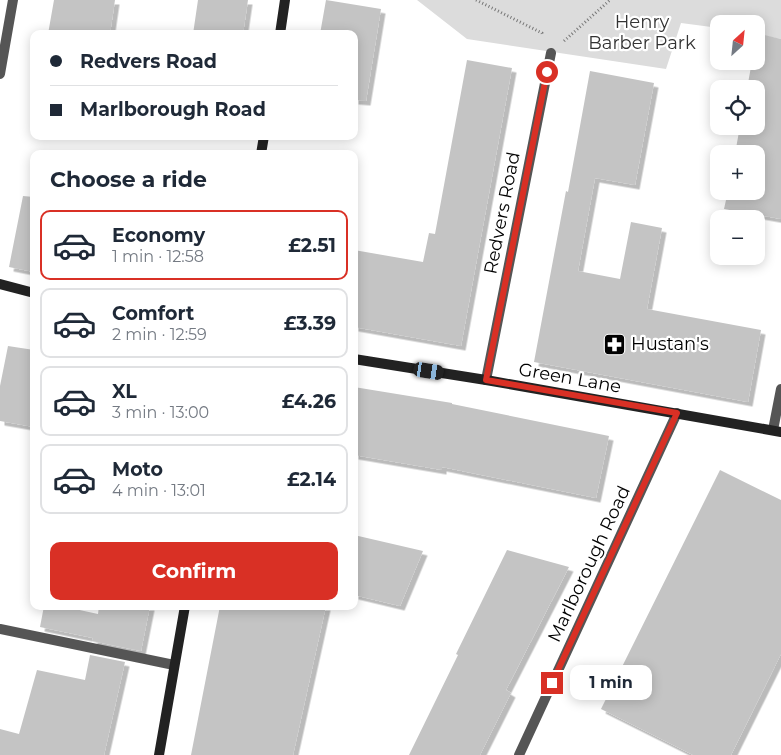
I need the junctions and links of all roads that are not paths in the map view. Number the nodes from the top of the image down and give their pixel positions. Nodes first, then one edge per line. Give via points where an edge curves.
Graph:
1 (13, 0) edge
2 (285, 0) edge
3 (281, 30) edge
4 (551, 53) road end
5 (0, 74) edge
6 (0, 284) edge
7 (30, 292) edge
8 (358, 360) edge
9 (486, 380) junction
10 (781, 389) edge
11 (677, 413) junction
12 (777, 431) edge
13 (184, 610) edge
14 (0, 629) edge
15 (174, 665) junction
16 (159, 755) edge
17 (519, 755) edge

1 - 5 street
2 - 3 street
4 - 9 street, Redvers Road
6 - 7 street
8 - 9 street, Green Lane
9 - 11 street, Green Lane
10 - 12 street
11 - 12 street, Green Lane
11 - 17 street, Marlborough Road
13 - 15 street
14 - 15 street
15 - 16 street

